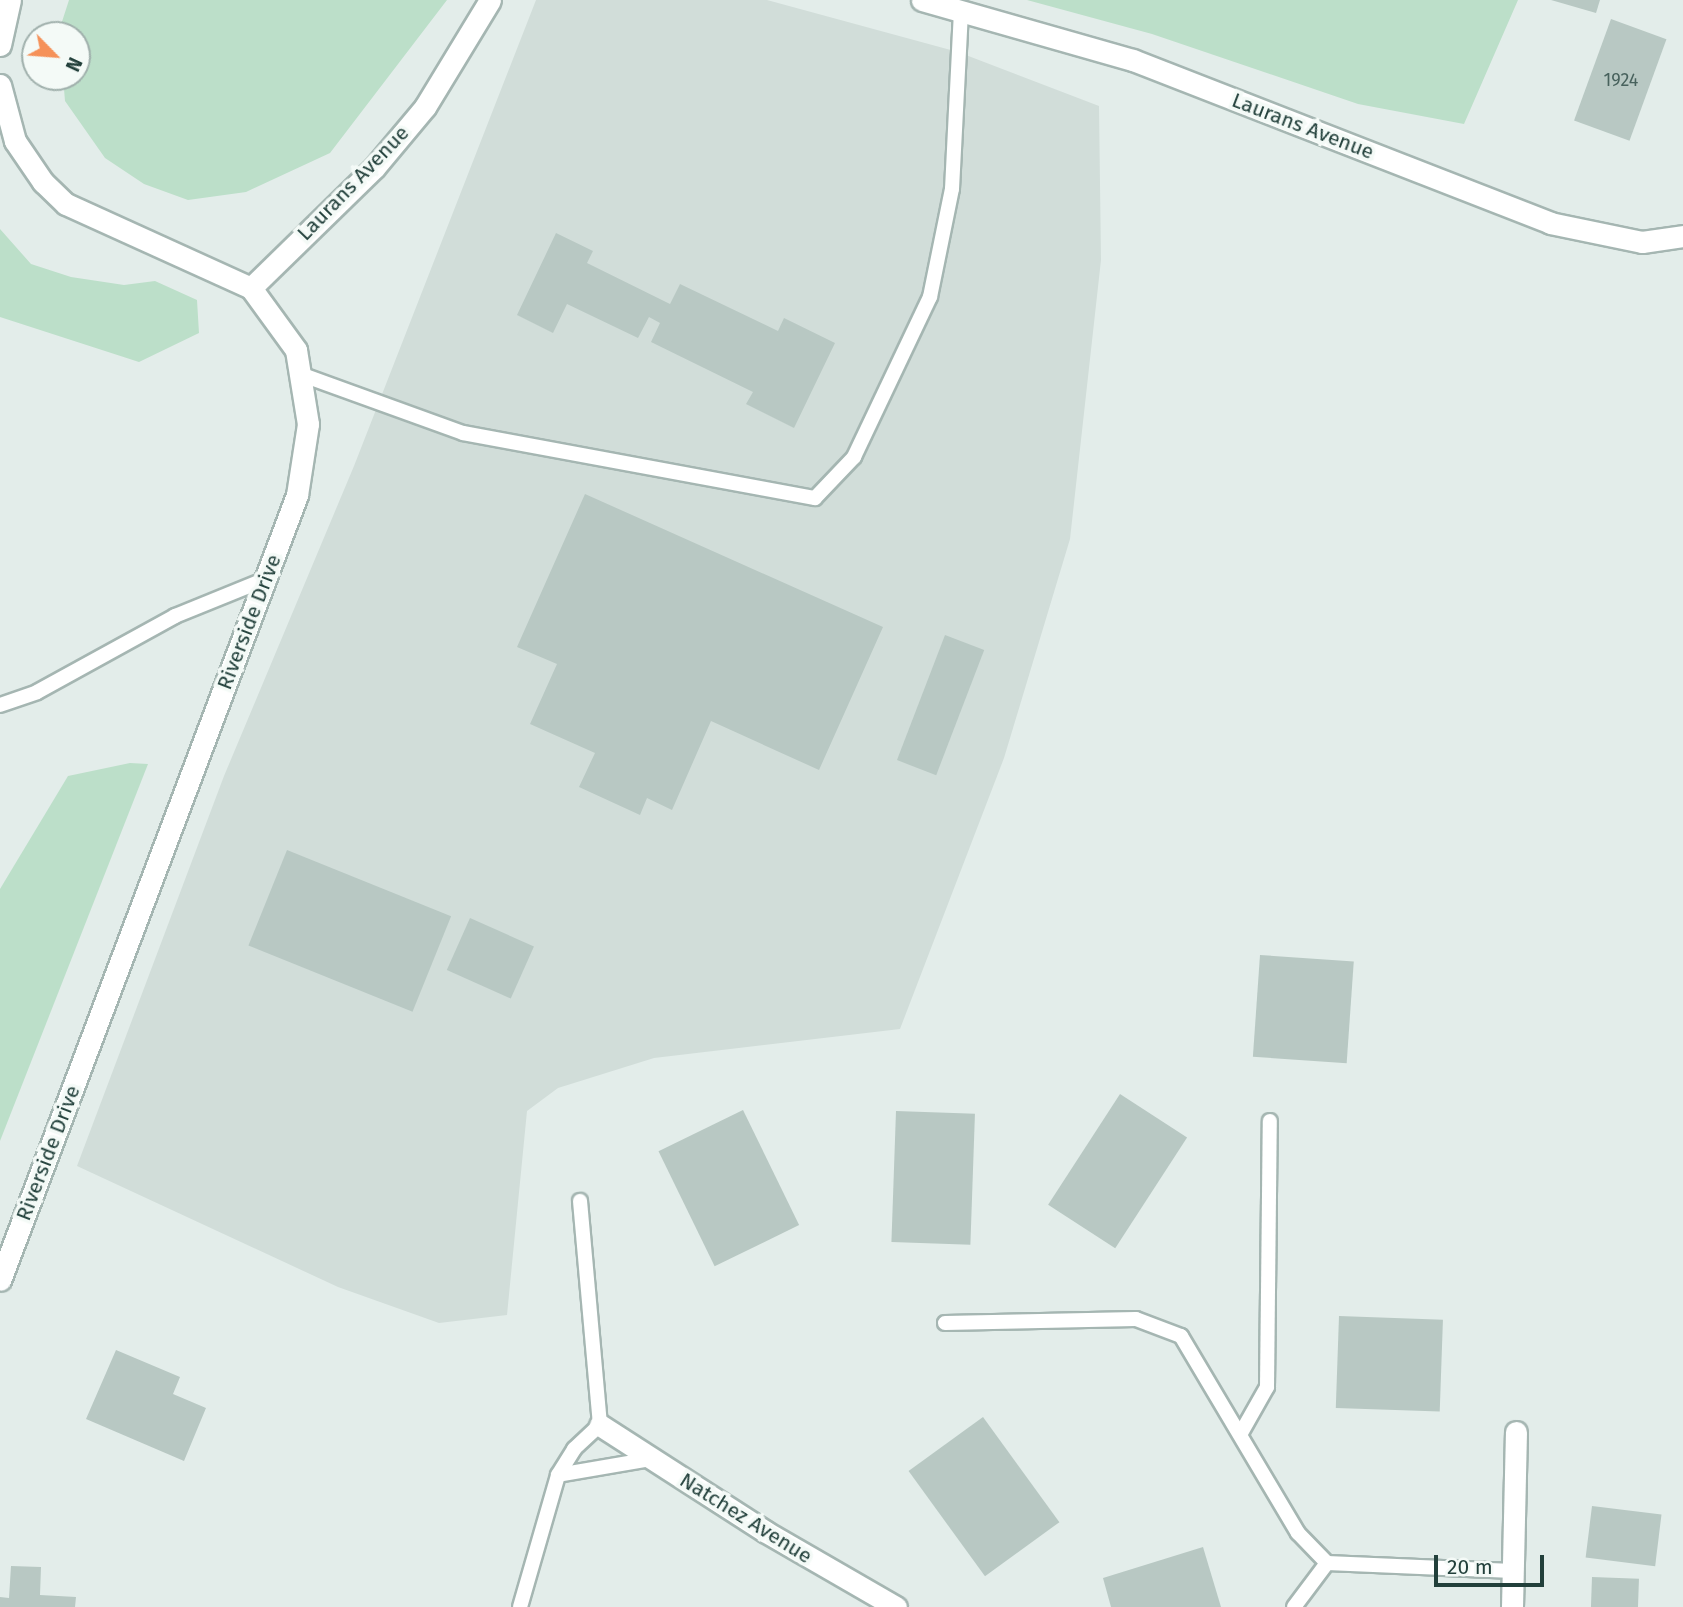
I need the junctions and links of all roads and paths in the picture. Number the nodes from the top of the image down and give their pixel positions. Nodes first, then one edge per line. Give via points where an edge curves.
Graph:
1 (10, 0) edge
2 (490, 0) edge
3 (922, 0) edge
4 (961, 13) junction
5 (0, 45) edge
6 (0, 85) edge
7 (1683, 236) edge
8 (251, 288) junction
9 (300, 374) junction
10 (266, 579) junction
11 (0, 705) edge
12 (1270, 1121) dead end
13 (580, 1201) dead end
14 (0, 1280) edge
15 (945, 1322) dead end
16 (600, 1425) junction
17 (1516, 1432) dead end
18 (1241, 1433) junction
19 (652, 1459) junction
20 (558, 1475) junction
21 (1327, 1563) junction
22 (1513, 1571) junction
23 (520, 1607) edge
24 (895, 1607) edge
25 (1294, 1607) edge
26 (1512, 1607) edge

1 - 5 street
2 - 8 street, Laurans Avenue via 417,118 374,168
3 - 4 street, Laurans Avenue
4 - 7 street, Laurans Avenue via 1133,60 1550,223 1642,242
4 - 9 lane via 952,189 930,297 854,457 815,498 463,433
6 - 8 street, Riverside Drive via 15,141 43,182 66,204
8 - 9 street, Riverside Drive via 296,350
9 - 10 street, Riverside Drive via 308,424 297,495
10 - 11 lane via 175,616 37,692
10 - 14 street, Riverside Drive
12 - 18 lane via 1267,1387
13 - 16 lane
15 - 18 lane via 1136,1319 1181,1336
16 - 19 street, Natchez Avenue
16 - 20 lane via 575,1449
17 - 22 street
18 - 21 lane via 1298,1533
19 - 20 lane
19 - 24 street, Natchez Avenue
20 - 23 lane
21 - 22 lane
21 - 25 lane
22 - 26 street

